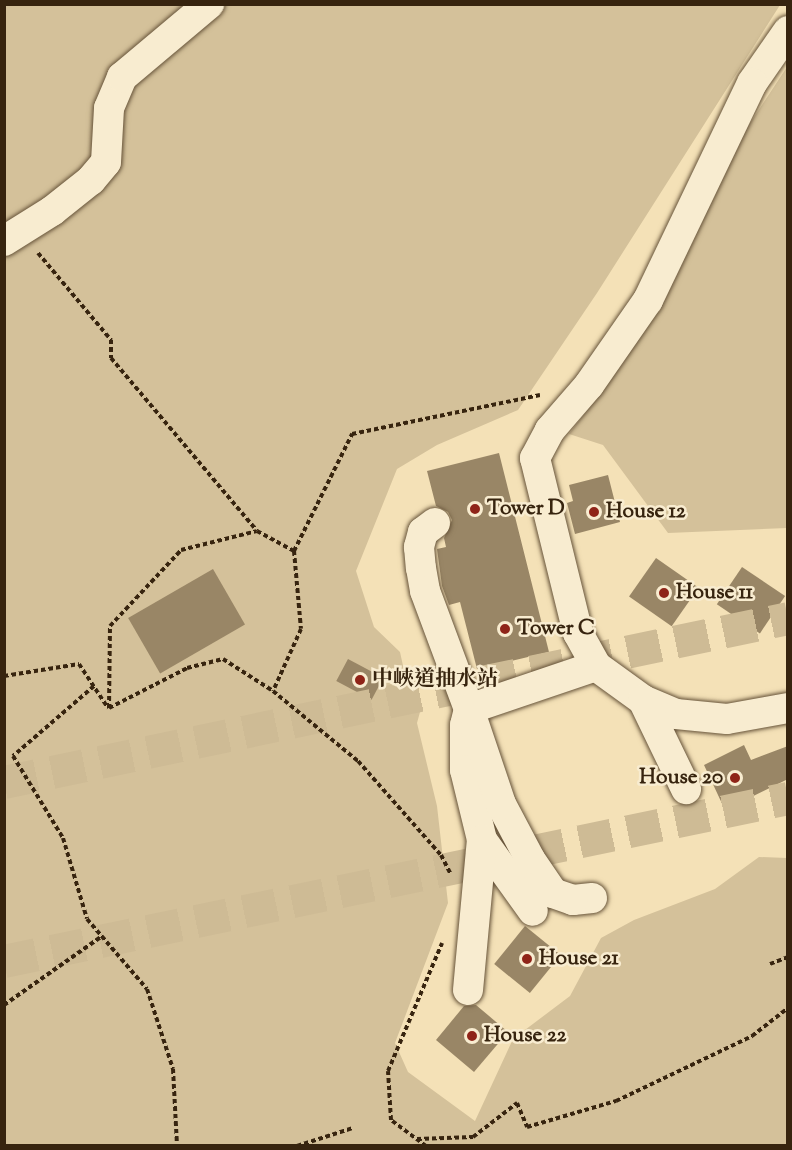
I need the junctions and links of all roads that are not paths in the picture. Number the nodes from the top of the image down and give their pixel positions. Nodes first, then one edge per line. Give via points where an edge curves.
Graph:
1 (209, 4) edge
2 (788, 32) edge
3 (12, 236) edge
4 (435, 523) dead end
5 (596, 666) junction
6 (644, 700) junction
7 (788, 708) edge
8 (469, 709) junction
9 (686, 789) dead end
10 (482, 840) junction
11 (592, 898) dead end
12 (533, 911) dead end
13 (468, 990) dead end

1 - 3 street via 122,77 109,108 106,162 52,211
2 - 5 street via 752,83 648,300 589,385 539,446 535,469 578,633
4 - 8 street via 423,532 419,547 425,591
5 - 6 street
5 - 8 street
6 - 7 street via 703,720
6 - 9 street
8 - 10 street via 465,770
8 - 11 street via 501,804 530,859 553,892 573,900
10 - 12 street
10 - 13 street

